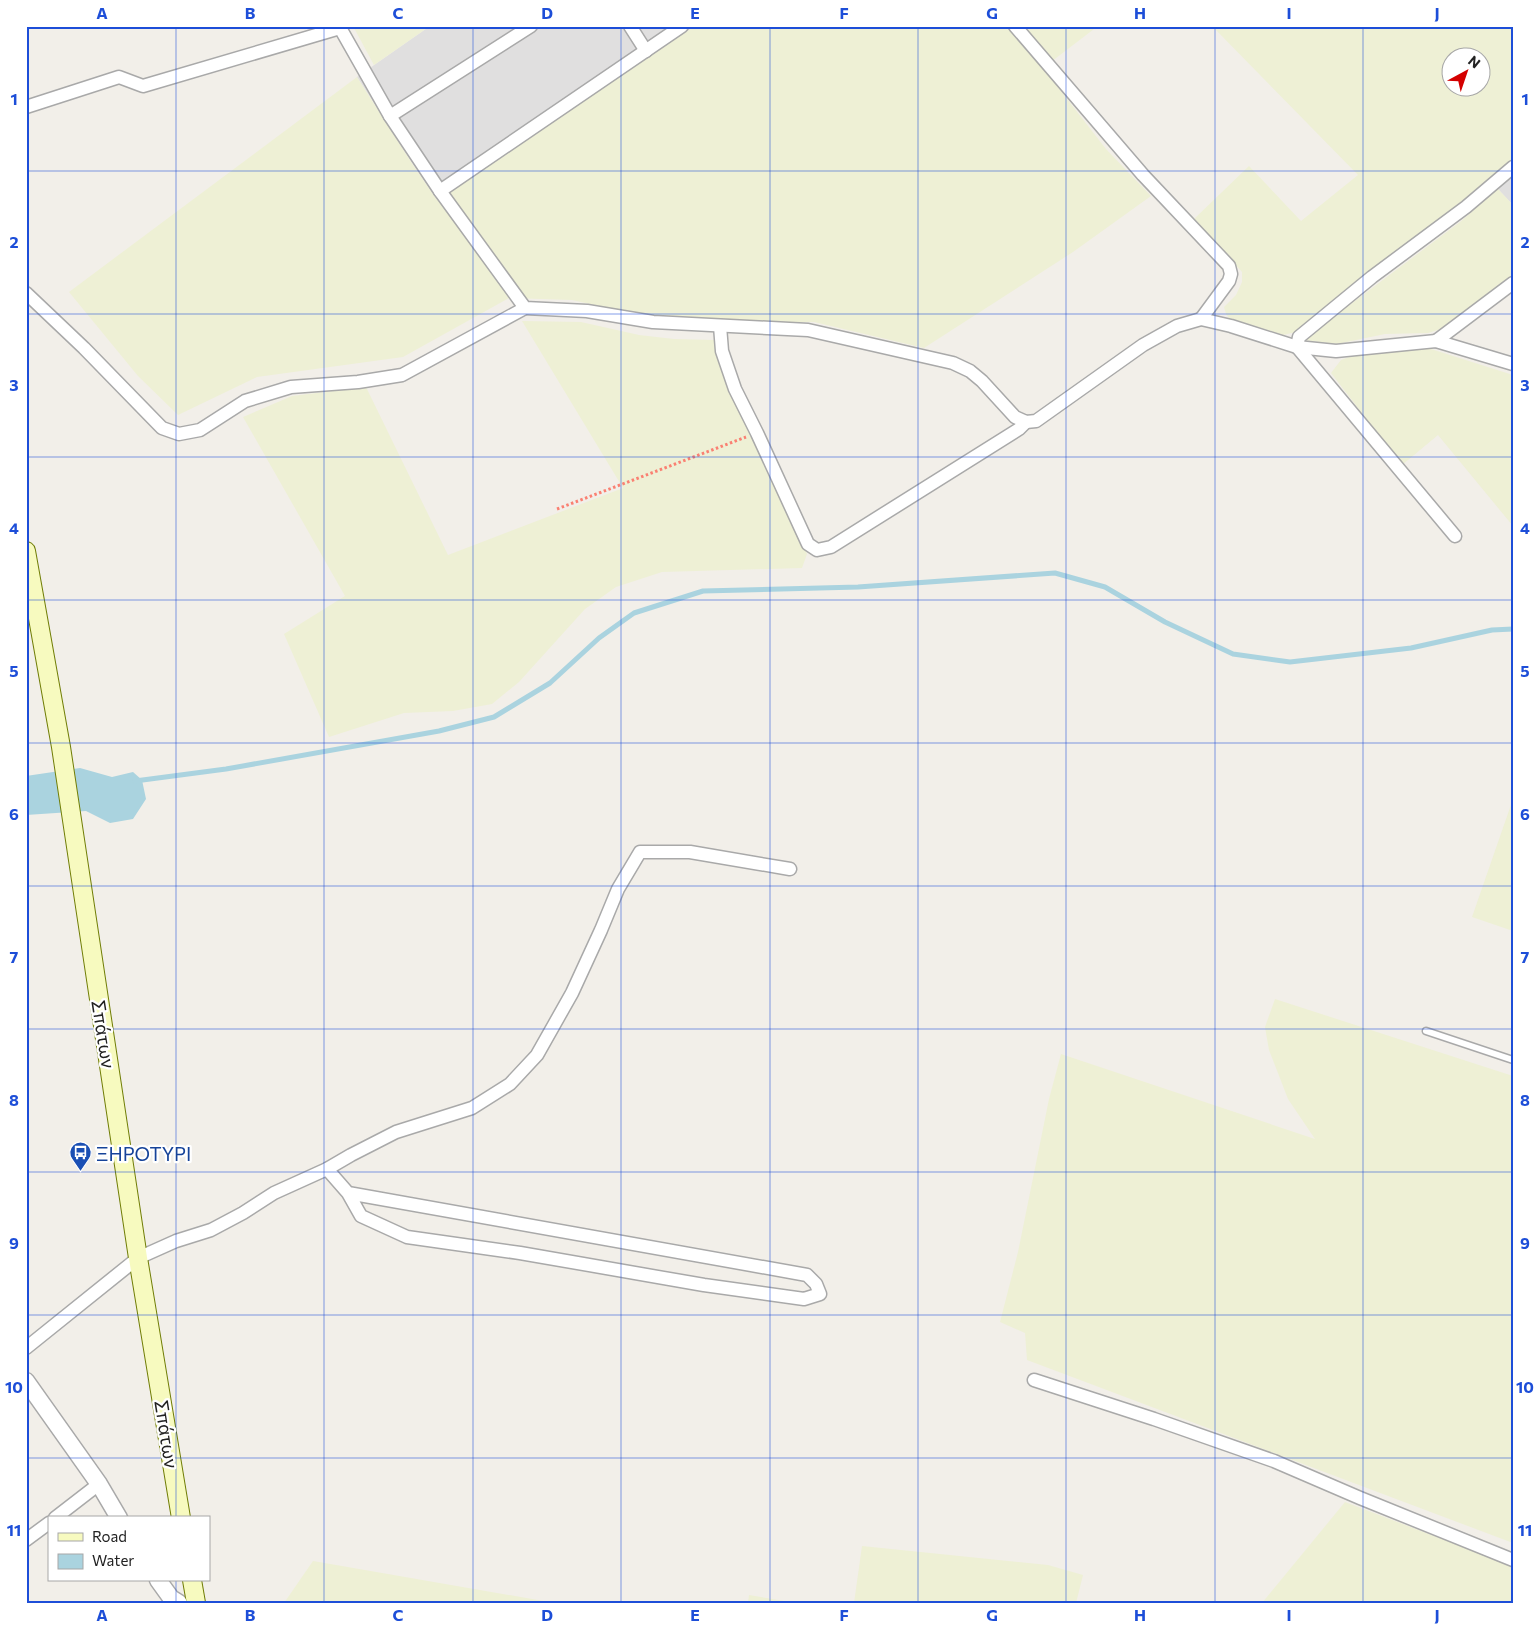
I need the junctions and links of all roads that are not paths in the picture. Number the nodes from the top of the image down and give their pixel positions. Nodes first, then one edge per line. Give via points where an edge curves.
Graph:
1 (531, 26) edge
2 (630, 26) edge
3 (682, 26) edge
4 (1015, 26) edge
5 (340, 27) edge
6 (646, 51) junction
7 (26, 107) edge
8 (390, 116) junction
9 (1513, 166) edge
10 (440, 191) junction
11 (1513, 283) edge
12 (26, 293) edge
13 (525, 308) junction
14 (1202, 319) junction
15 (720, 326) junction
16 (1436, 341) junction
17 (1296, 347) junction
18 (1513, 364) edge
19 (1026, 422) junction
20 (1455, 536) dead end
21 (26, 551) edge
22 (790, 869) dead end
23 (1426, 1031) dead end
24 (1513, 1060) edge
25 (326, 1170) junction
26 (348, 1193) junction
27 (138, 1258) junction
28 (26, 1348) edge
29 (1034, 1380) dead end
30 (26, 1381) edge
31 (98, 1484) junction
32 (58, 1516) edge
33 (118, 1516) edge
34 (181, 1516) edge
35 (48, 1524) edge
36 (26, 1540) edge
37 (1513, 1560) edge
38 (159, 1582) edge
39 (192, 1582) edge
40 (179, 1603) edge
41 (196, 1603) edge

1 - 8 street
2 - 6 street
3 - 6 street
4 - 14 street via 1142,176 1229,266 1229,281
5 - 7 street via 143,86 119,77
5 - 8 street
6 - 10 street
8 - 10 street
9 - 17 street via 1466,207 1372,277 1299,337
10 - 13 street
11 - 16 street
12 - 13 street via 162,428 180,434 200,430 245,401 292,387 358,382 402,374
13 - 15 street via 587,311 653,322
14 - 17 street
14 - 19 street via 1176,326 1143,345 1036,421
15 - 19 street via 808,330 953,363 970,371 1015,417
15 - 19 street via 722,351 733,382 808,544 817,550 831,547
16 - 17 street via 1336,350
16 - 18 street
17 - 20 street
21 - 27 main road, Σπάτων via 61,747
22 - 25 street via 690,852 640,852 618,889 572,993 542,1047 510,1084 472,1108 396,1132
23 - 24 lane
25 - 26 street
25 - 27 street via 274,1193 211,1230
26 - 26 street via 361,1216 408,1237 804,1299 820,1294 807,1275
27 - 28 street
27 - 34 main road, Σπάτων
29 - 37 street via 1274,1461
30 - 31 street
31 - 32 street
31 - 33 street
35 - 36 street
38 - 40 street
39 - 41 main road

